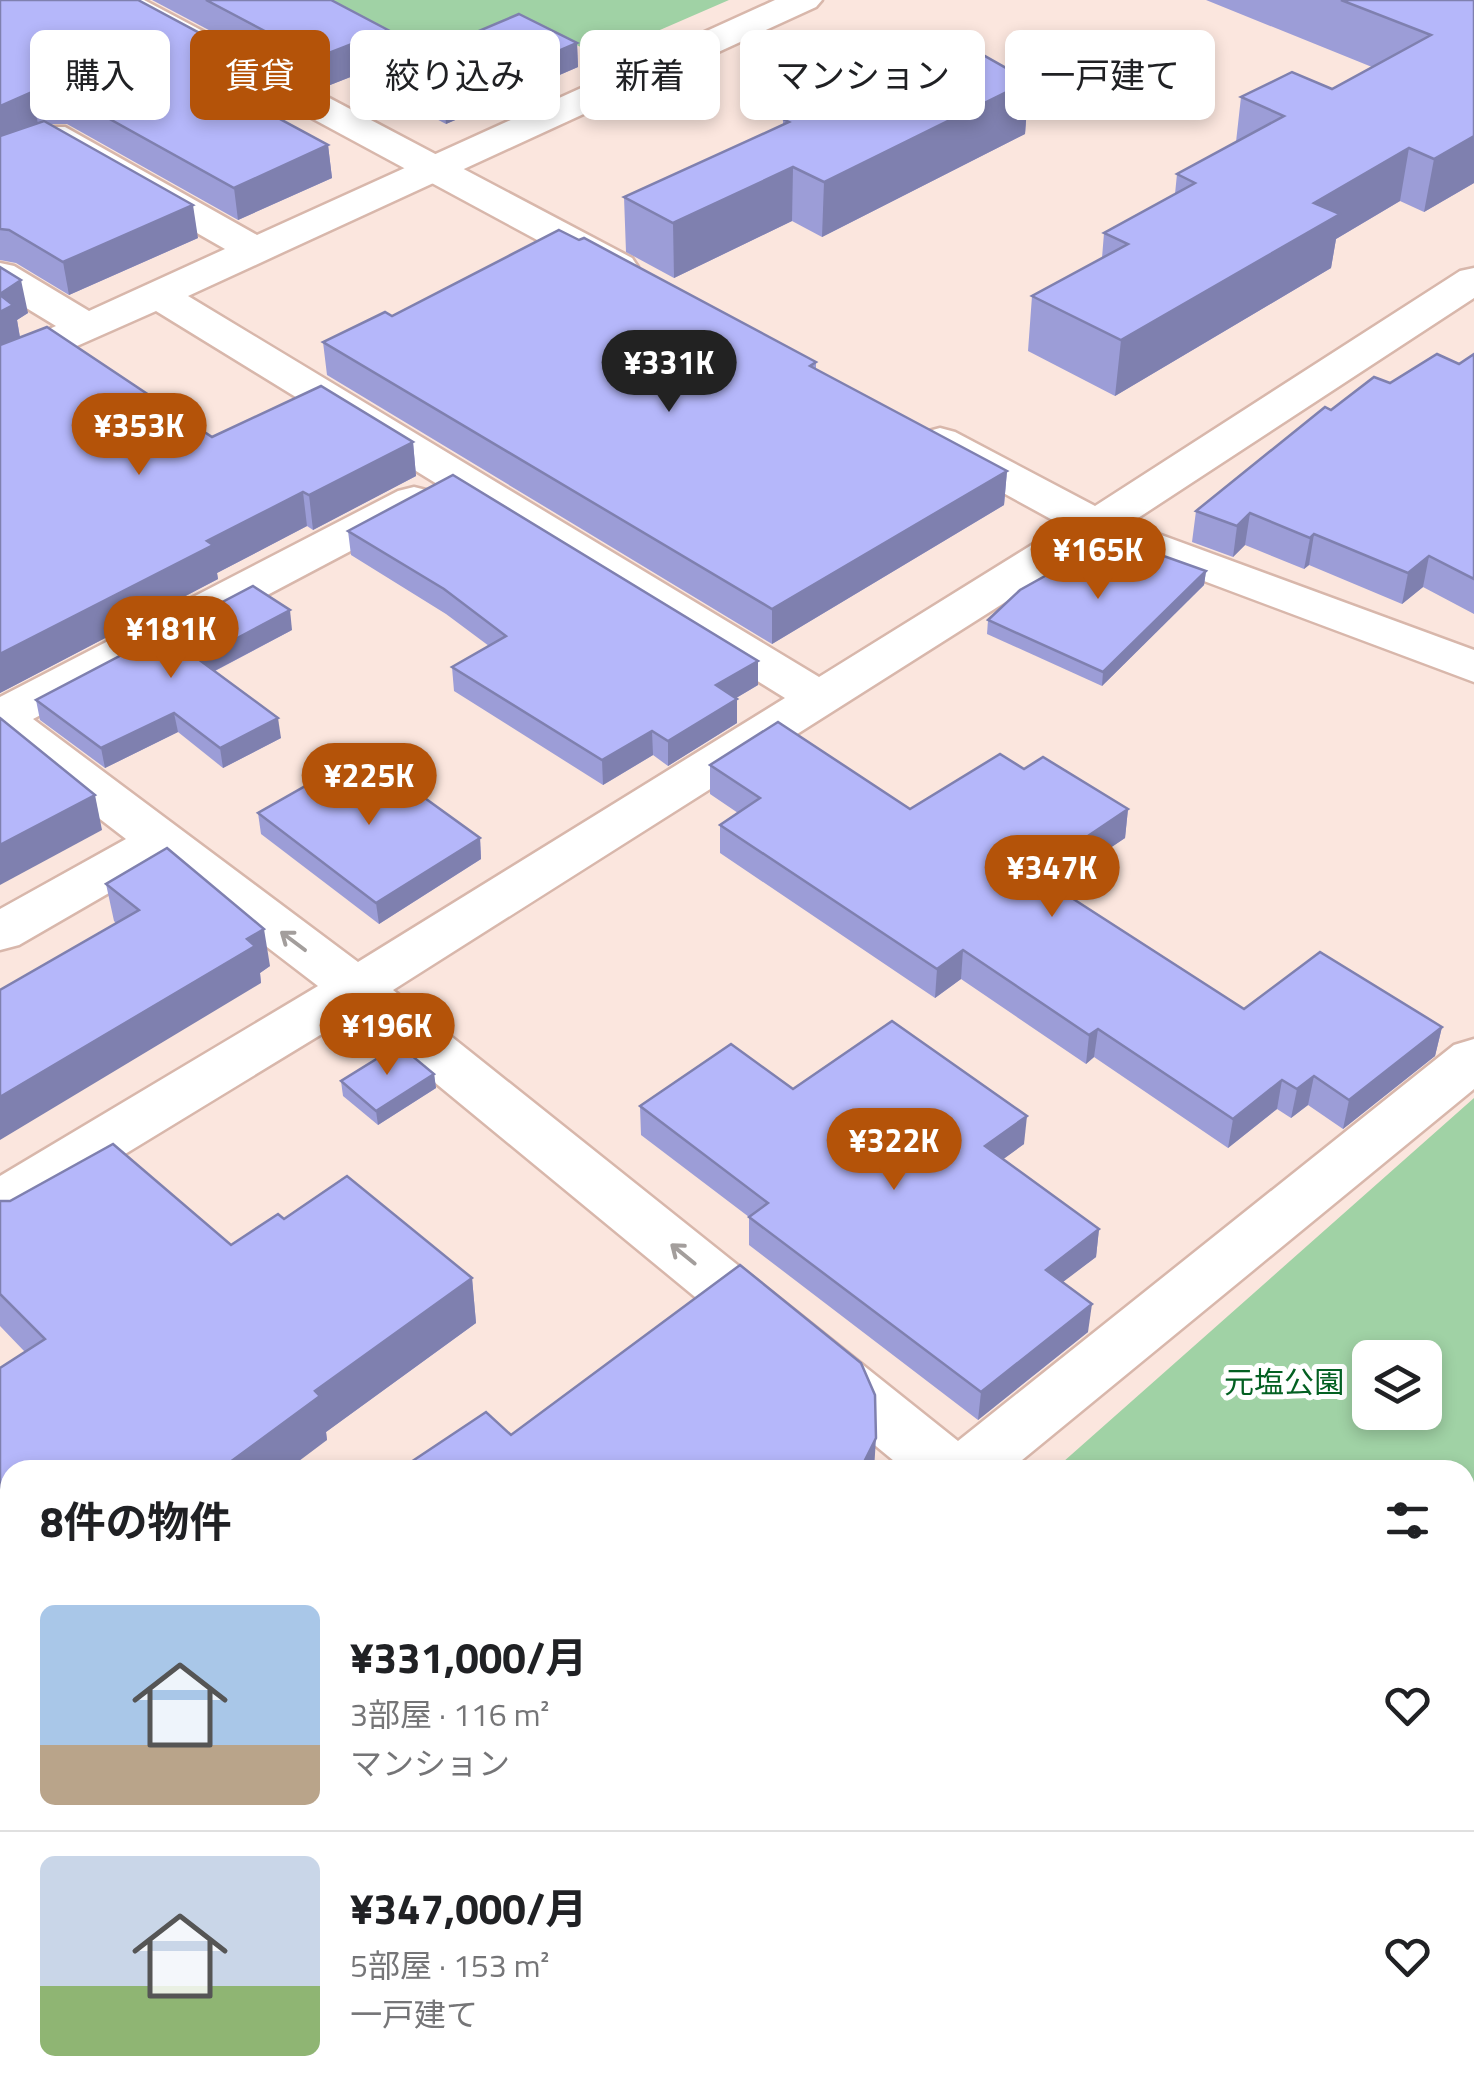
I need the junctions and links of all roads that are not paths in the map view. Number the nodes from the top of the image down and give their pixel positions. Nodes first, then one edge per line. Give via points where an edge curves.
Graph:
1 (118, 0) edge
2 (804, 0) edge
3 (0, 157) edge
4 (435, 169) junction
5 (253, 249) junction
6 (0, 275) edge
7 (1474, 280) edge
8 (644, 281) edge
9 (158, 295) junction
10 (86, 327) junction
11 (0, 366) edge
12 (905, 422) edge
13 (456, 477) junction
14 (1096, 524) junction
15 (1474, 667) edge
16 (818, 697) junction
17 (0, 717) edge
18 (160, 841) junction
19 (0, 932) edge
20 (356, 988) junction
21 (1474, 1059) edge
22 (0, 1203) edge
23 (937, 1460) edge
24 (978, 1460) edge

1 - 4 street
2 - 4 street
3 - 5 street via 52,135
4 - 5 street
4 - 8 street
5 - 9 street
6 - 10 street
7 - 14 street
9 - 10 street
9 - 13 street
10 - 11 street
12 - 14 street
13 - 16 street
13 - 17 street
14 - 15 street
14 - 16 street
16 - 20 street
17 - 18 street
18 - 19 street
20 -> 18 street
20 - 22 street
23 -> 20 street
21 - 24 street

